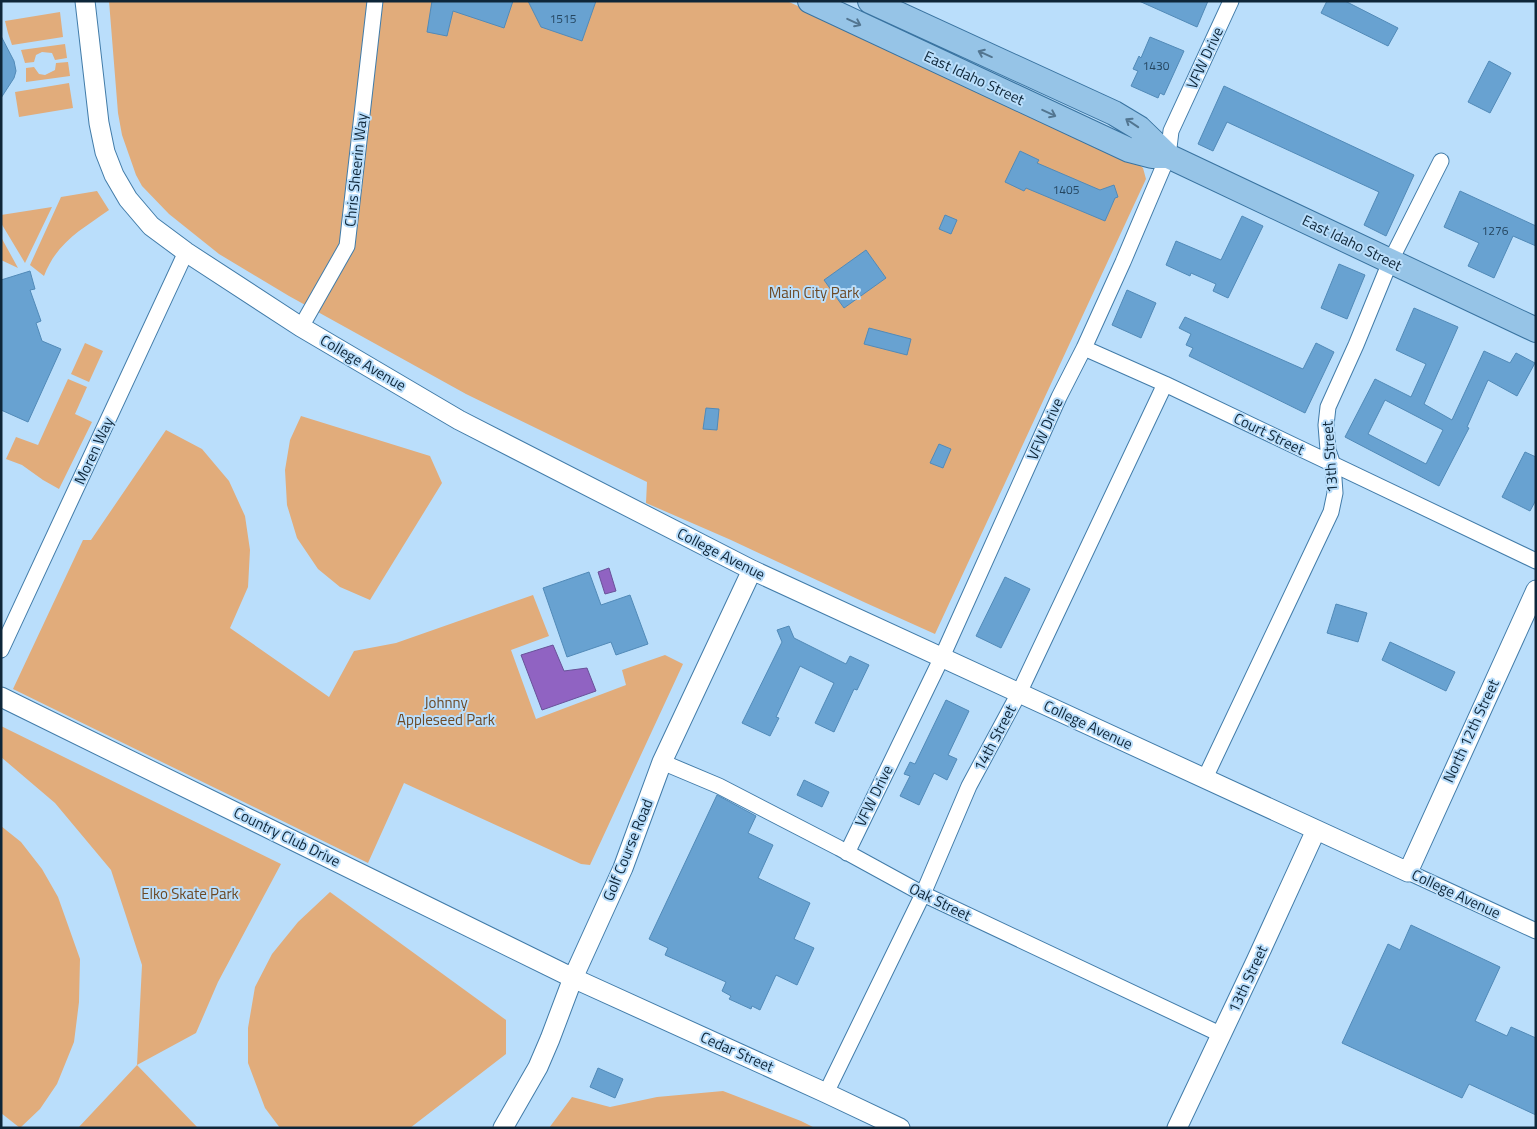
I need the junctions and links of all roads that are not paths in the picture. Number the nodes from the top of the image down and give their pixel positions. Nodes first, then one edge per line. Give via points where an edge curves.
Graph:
1 (85, 1) edge
2 (375, 1) edge
3 (810, 1) edge
4 (870, 1) edge
5 (1231, 1) edge
6 (1168, 156) junction
7 (1442, 162) dead end
8 (186, 252) junction
9 (1390, 262) junction
10 (301, 326) junction
11 (1534, 328) edge
12 (1084, 348) junction
13 (1165, 384) junction
14 (1333, 465) junction
15 (1536, 561) edge
16 (752, 570) junction
17 (1536, 590) edge
18 (1, 650) edge
19 (942, 658) junction
20 (1019, 693) junction
21 (1, 697) edge
22 (662, 762) junction
23 (1205, 778) junction
24 (1316, 830) junction
25 (847, 853) junction
26 (1408, 872) junction
27 (923, 894) junction
28 (1536, 931) edge
29 (573, 978) junction
30 (1222, 1035) junction
31 (826, 1093) junction
32 (503, 1128) edge
33 (900, 1128) edge
34 (1177, 1128) edge

1 - 8 street, College Avenue via 99,124 114,175 128,199 151,226
2 - 10 street, Chris Sheerin Way via 347,246
3 -> 6 main road, East Idaho Street via 1129,150
6 -> 4 main road, East Idaho Street via 1139,128 1114,113
5 - 6 street, VFW Drive via 1171,131
6 - 9 main road, East Idaho Street
6 - 12 street, VFW Drive
7 - 9 street, 13th Street
8 - 10 street, College Avenue
8 - 18 street, Moren Way
9 - 11 main road, East Idaho Street
9 - 14 street, 13th Street via 1328,407 1328,450
10 - 16 street, College Avenue via 459,420
12 - 13 street, Court Street
12 - 19 street, VFW Drive
13 - 14 street, Court Street
13 - 20 street, 14th Street
14 - 15 street, Court Street
14 - 23 street, 13th Street via 1335,493 1331,512
16 - 19 street, College Avenue
16 - 22 street, Golf Course Road
17 - 26 street, North 12th Street
19 - 20 street, College Avenue
19 - 25 street, VFW Drive
20 - 23 street, College Avenue
20 - 27 street, 14th Street via 969,786
21 - 29 street, Country Club Drive
22 - 25 street, Oak Street via 719,786
22 - 29 street, Golf Course Road via 623,868
23 - 24 street, College Avenue
24 - 26 street, College Avenue
24 - 30 street, 13th Street
25 - 27 street, Oak Street
26 - 28 street, College Avenue
27 - 30 street, Oak Street
27 - 31 street, 14th Street
29 - 31 street, Cedar Street
29 - 32 street, Golf Course Road via 538,1068
30 - 34 street, 13th Street
31 - 33 street, Cedar Street

